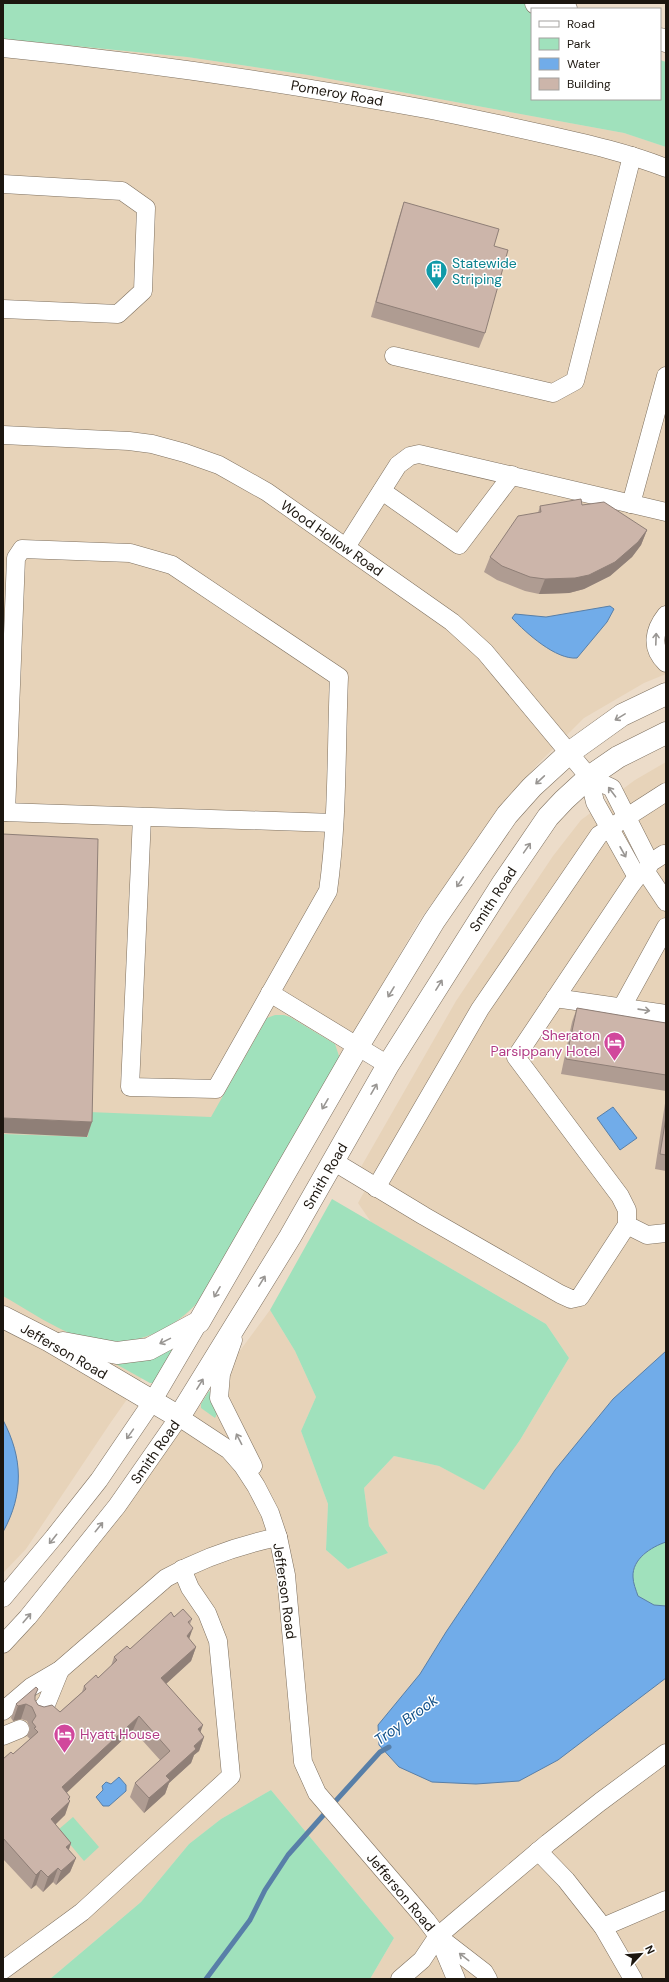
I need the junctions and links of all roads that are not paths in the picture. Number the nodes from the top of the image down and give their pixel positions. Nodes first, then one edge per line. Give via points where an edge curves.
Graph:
1 (536, 3) edge
2 (561, 8) edge
3 (3, 48) edge
4 (632, 156) junction
5 (666, 168) edge
6 (3, 184) edge
7 (3, 309) edge
8 (394, 356) dead end
9 (666, 376) edge
10 (3, 435) edge
11 (512, 475) junction
12 (382, 491) junction
13 (631, 504) junction
14 (666, 512) edge
15 (346, 548) junction
16 (666, 615) edge
17 (666, 663) edge
18 (666, 694) edge
19 (666, 733) edge
20 (568, 753) junction
21 (589, 777) junction
22 (666, 792) edge
23 (5, 812) edge
24 (626, 816) junction
25 (142, 817) junction
26 (334, 823) junction
27 (609, 826) junction
28 (649, 867) junction
29 (666, 902) edge
30 (666, 927) edge
31 (270, 993) junction
32 (555, 998) junction
33 (622, 1007) junction
34 (666, 1014) edge
35 (358, 1047) junction
36 (388, 1065) junction
37 (333, 1161) junction
38 (376, 1188) junction
39 (627, 1225) junction
40 (666, 1233) edge
41 (242, 1314) junction
42 (3, 1317) edge
43 (199, 1322) junction
44 (50, 1341) junction
45 (152, 1402) junction
46 (179, 1417) junction
47 (270, 1513) junction
48 (278, 1536) junction
49 (182, 1569) junction
50 (3, 1598) edge
51 (3, 1644) edge
52 (60, 1670) junction
53 (3, 1711) edge
54 (40, 1711) edge
55 (20, 1729) dead end
56 (3, 1736) edge
57 (666, 1754) edge
58 (538, 1851) junction
59 (666, 1900) edge
60 (603, 1927) junction
61 (438, 1936) junction
62 (6, 1962) edge
63 (400, 1979) edge
64 (456, 1979) edge
65 (488, 1979) edge
66 (633, 1979) edge

1 - 2 main road
3 - 4 street, Pomeroy Road via 221,74 347,94 468,117
4 - 5 street, Pomeroy Road
4 - 8 street via 575,380 553,393
6 - 7 street via 122,191 146,208 143,291 118,314
9 - 13 street
10 - 15 street, Wood Hollow Road via 129,441 186,453 220,465 267,492
11 - 12 street via 419,454 401,462
11 - 12 street via 459,545
11 - 13 street
12 - 15 street
13 - 14 street
15 - 20 street, Wood Hollow Road via 464,632 485,652
17 -> 16 street via 659,655 656,645 658,625
18 -> 20 main road via 622,715
19 - 21 main road, Smith Road via 618,757
20 - 21 street, Wood Hollow Road
20 -> 35 main road via 507,815 434,921
24 -> 21 street via 612,788
21 - 27 street via 595,802
36 -> 21 main road, Smith Road via 536,835 564,800
22 - 24 street
23 - 25 street
23 - 26 street via 16,558 22,549 102,551 142,556 172,565 339,677
24 - 27 street
24 - 28 street
25 - 26 street
25 - 31 street via 130,1087 216,1089
26 - 31 street via 328,891
27 -> 28 street
27 - 38 street via 598,834 480,1009
28 - 29 street
28 - 32 street
30 - 33 street
31 - 35 street
32 - 33 street
32 - 39 street via 516,1057 624,1203 627,1210
33 -> 34 street
35 - 36 street
35 -> 43 main road
37 -> 36 main road, Smith Road
37 - 38 street
41 -> 37 main road, Smith Road
38 - 39 street via 571,1299 580,1297
39 - 40 street via 647,1235
46 -> 41 main road, Smith Road
47 -> 41 street via 266,1491 219,1398 221,1374
42 - 44 main road, Jefferson Road
43 -> 44 main road via 150,1349 116,1353
43 - 45 street
44 - 45 main road, Jefferson Road
45 - 46 main road, Jefferson Road
45 -> 50 street via 99,1480
46 - 47 street, Jefferson Road via 230,1450 244,1466
51 -> 46 street, Smith Road via 28,1617 116,1506
47 - 48 street, Jefferson Road
48 - 49 street via 248,1544
48 - 61 street, Jefferson Road via 286,1576 303,1762 318,1793
49 - 52 street via 166,1578
49 - 62 street via 190,1588 207,1613 218,1641 231,1776 82,1912
52 - 53 street via 31,1687
52 - 54 street via 47,1702
55 - 56 street
57 - 58 street
58 - 60 street via 566,1880
58 - 61 street
59 - 60 street
60 - 66 street
61 - 63 street via 422,1960
61 - 64 street, Jefferson Road
65 -> 61 street, Jefferson Road via 484,1972

